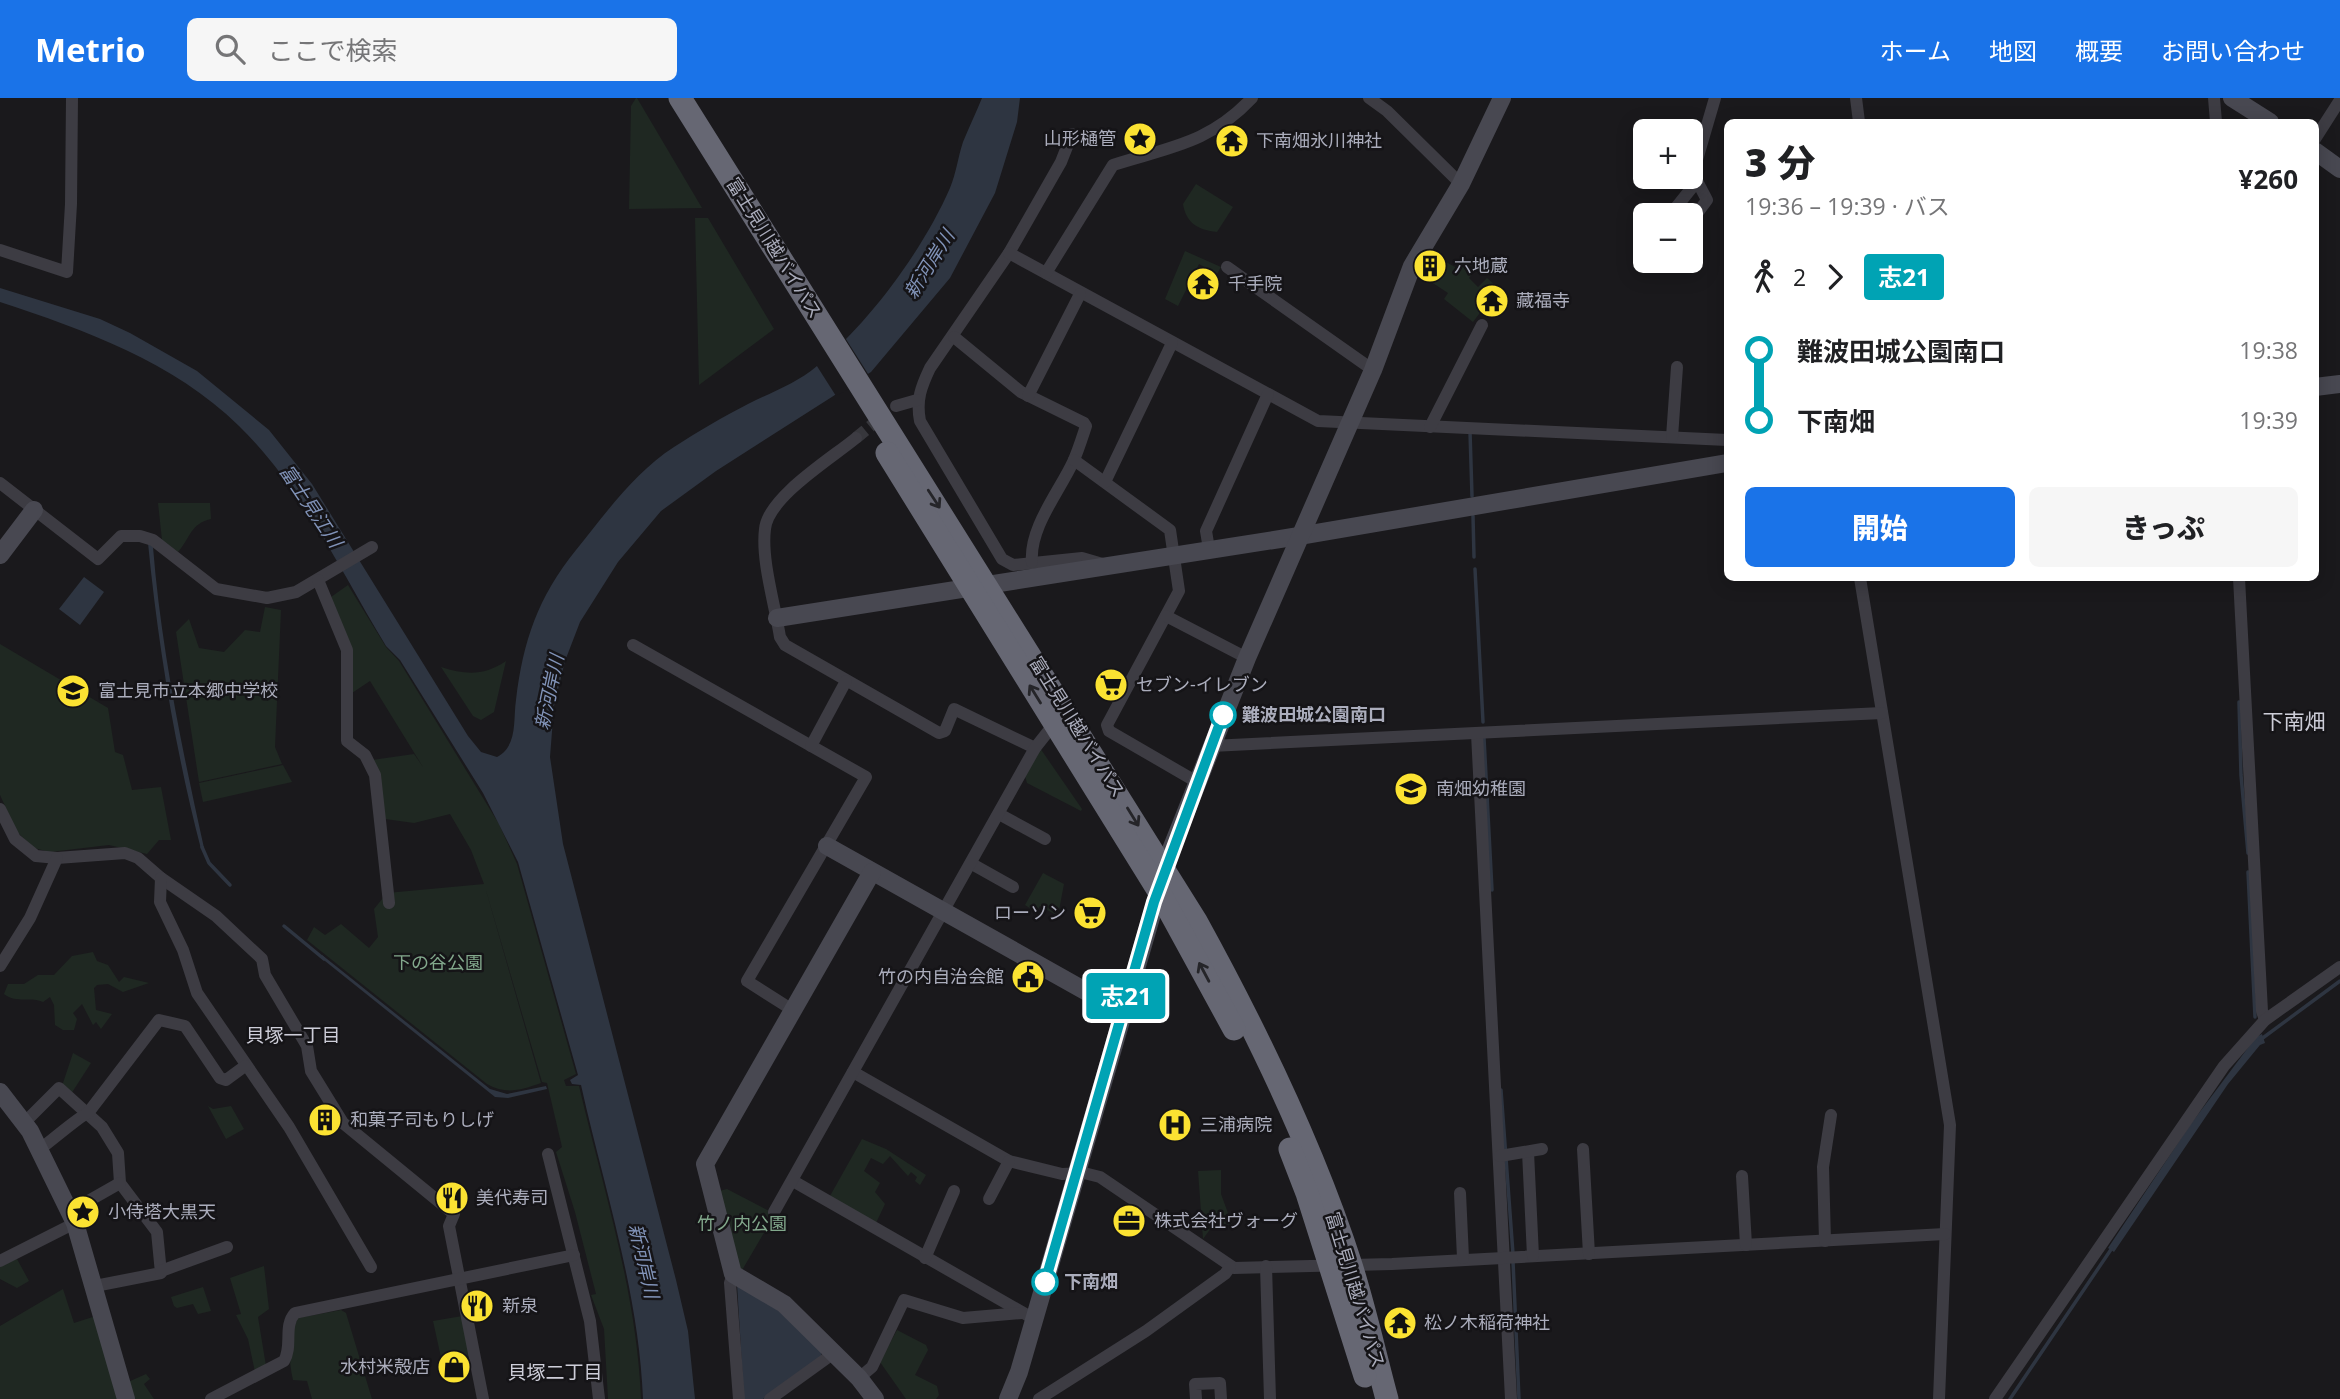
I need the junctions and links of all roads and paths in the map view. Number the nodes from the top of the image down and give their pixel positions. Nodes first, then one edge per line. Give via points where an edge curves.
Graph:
1 (72, 98) edge
2 (664, 98) edge
3 (680, 98) edge
4 (1252, 98) edge
5 (1369, 98) edge
6 (1502, 98) edge
7 (1715, 98) edge
8 (1856, 98) edge
9 (2214, 98) edge
10 (2232, 98) edge
11 (2340, 100) edge
12 (1859, 119) edge
13 (2216, 119) edge
14 (2265, 119) edge
15 (2319, 133) edge
16 (1072, 134) dead end
17 (1703, 139) edge
18 (2319, 154) edge
19 (2340, 169) edge
20 (1461, 184) junction
21 (1692, 189) edge
22 (1701, 189) edge
23 (1680, 203) edge
24 (1703, 205) edge
25 (0, 250) edge
26 (1009, 253) junction
27 (1227, 267) dead end
28 (1046, 273) junction
29 (1080, 294) junction
30 (1482, 325) dead end
31 (819, 332) junction
32 (954, 337) junction
33 (1172, 343) junction
34 (1677, 367) dead end
35 (1373, 370) junction
36 (2340, 384) edge
37 (2319, 387) edge
38 (1268, 394) junction
39 (1028, 396) junction
40 (918, 400) junction
41 (896, 406) tunnel mouth
42 (1348, 424) junction
43 (1430, 427) junction
44 (1672, 437) junction
45 (856, 438) tunnel mouth
46 (1724, 440) edge
47 (1074, 460) junction
48 (1724, 464) edge
49 (1105, 482) junction
50 (0, 483) edge
51 (34, 510) junction
52 (1299, 536) junction
53 (372, 547) dead end
54 (1209, 549) junction
55 (1175, 554) junction
56 (0, 555) edge
57 (1032, 562) junction
58 (1107, 565) junction
59 (322, 577) junction
60 (1860, 581) edge
61 (2239, 581) edge
62 (978, 586) junction
63 (1166, 616) junction
64 (777, 618) junction
65 (633, 645) dead end
66 (1247, 658) junction
67 (846, 681) junction
68 (1882, 713) junction
69 (1054, 724) junction
70 (1477, 734) junction
71 (811, 746) junction
72 (1211, 746) junction
73 (1035, 748) junction
74 (1197, 782) junction
75 (0, 809) edge
76 (999, 814) junction
77 (1045, 839) dead end
78 (827, 846) junction
79 (57, 858) junction
80 (972, 864) junction
81 (872, 872) junction
82 (161, 878) junction
83 (1161, 880) junction
84 (1013, 887) dead end
85 (389, 903) dead end
86 (943, 913) junction
87 (0, 967) edge
88 (2340, 967) edge
89 (791, 1009) junction
90 (1121, 1011) junction
91 (2265, 1020) junction
92 (245, 1066) junction
93 (853, 1072) junction
94 (0, 1092) edge
95 (88, 1114) junction
96 (1831, 1115) dead end
97 (25, 1122) junction
98 (40, 1149) junction
99 (1583, 1149) dead end
100 (1542, 1150) dead end
101 (1528, 1152) junction
102 (548, 1154) dead end
103 (1504, 1155) junction
104 (1009, 1161) junction
105 (1076, 1174) junction
106 (1742, 1176) dead end
107 (793, 1181) junction
108 (120, 1183) junction
109 (954, 1191) dead end
110 (1460, 1194) dead end
111 (989, 1199) dead end
112 (774, 1212) dead end
113 (72, 1218) junction
114 (1945, 1234) junction
115 (1825, 1241) junction
116 (1746, 1245) junction
117 (227, 1247) dead end
118 (1589, 1254) junction
119 (574, 1255) junction
120 (1533, 1256) junction
121 (1510, 1257) junction
122 (925, 1258) junction
123 (1463, 1258) junction
124 (0, 1261) edge
125 (1340, 1264) junction
126 (1266, 1266) junction
127 (371, 1267) dead end
128 (1230, 1267) junction
129 (161, 1271) junction
130 (733, 1274) junction
131 (460, 1279) junction
132 (95, 1286) junction
133 (1028, 1316) junction
134 (834, 1353) junction
135 (859, 1378) junction
136 (232, 1395) edge
137 (1044, 1398) edge
138 (126, 1399) edge
139 (211, 1399) edge
140 (483, 1399) edge
141 (599, 1399) edge
142 (740, 1399) edge
143 (770, 1399) edge
144 (875, 1399) edge
145 (1008, 1399) edge
146 (1195, 1399) edge
147 (1220, 1399) edge
148 (1270, 1399) edge
149 (1372, 1399) edge
150 (1388, 1399) edge
151 (1511, 1399) edge
152 (1939, 1399) edge
153 (1995, 1399) edge

1 - 25 street via 66,272
2 - 31 highway, 富士見川越バイパス
3 - 31 highway, 富士見川越バイパス
4 - 28 street via 1232,119 1201,139 1114,164
5 - 20 street
6 - 20 street
7 - 17 street
8 - 12 street
9 - 13 street
10 - 14 street
11 - 15 street
16 - 26 street
18 - 19 street
20 - 35 street via 1412,266
21 - 23 street
22 - 24 street via 1707,200
26 - 28 street
26 - 32 street
27 - 35 street
28 - 29 street
29 - 33 street
29 - 39 street
30 - 43 street
31 - 62 highway, 富士見川越バイパス
32 - 39 street
32 - 40 street via 930,368
33 - 38 street
33 - 49 street
34 - 44 street
35 - 42 street
36 - 37 street
38 - 42 street via 1318,421
38 - 54 street via 1206,531
39 - 47 street via 1084,422
40 - 41 street
40 - 57 street via 920,421 994,550 1013,565
42 - 43 street
42 - 52 street
43 - 44 street
44 - 46 street
45 - 64 street via 780,499 768,515 765,547
47 - 49 street
47 - 57 street via 1043,519 1031,550
48 - 52 street
49 - 55 street via 1167,527
50 - 51 street
51 - 56 street
51 - 59 street via 98,559 121,536 140,536 160,545 216,589 244,596 288,596
52 - 54 street
52 - 66 street
53 - 59 street
54 - 55 street
55 - 58 street
55 - 63 street via 1179,591
57 - 58 street via 1082,558
58 - 62 street
59 - 85 street via 347,650 347,741 365,755 375,775
60 - 68 street
61 - 91 street
62 - 64 street
69 -> 62 highway, 富士見川越バイパス
62 -> 83 highway, 富士見川越バイパス
63 - 66 street
63 - 74 street via 1107,725 1109,731
64 - 67 street via 785,645
65 - 71 street
66 - 72 street
67 - 71 street
67 - 73 street via 939,733 945,731 954,709
68 - 70 street
68 - 114 street via 1950,1125
69 - 73 street
69 - 83 highway, 富士見川越バイパス
70 - 72 street
70 - 103 street
71 - 78 street via 866,777
72 - 74 street
73 - 76 street
74 - 83 street
75 - 79 street via 25,849 36,856
76 - 77 street
76 - 80 street
78 - 81 street
78 - 89 street via 747,981
79 - 82 street via 125,853
79 - 87 street via 30,918
80 - 84 street
80 - 86 street
81 - 86 street
81 - 89 street
82 - 92 street via 160,902 197,993
82 - 131 street via 216,916 262,959 265,975 307,1046 311,1071 343,1123 454,1214 449,1226
83 - 90 street
83 - 125 highway, 富士見川越バイパス via 1208,942 1267,1063 1321,1182
86 - 90 street
86 - 93 street
88 - 91 street
89 - 130 street via 706,1158
90 - 105 street
91 - 153 street via 2224,1066
92 - 95 street via 226,1080 219,1078 185,1026 159,1020
92 - 127 street via 295,1137
93 - 104 street
93 - 107 street
94 - 97 street
95 - 97 street via 59,1088
95 - 98 street
95 - 108 street via 118,1153
96 - 115 street via 1823,1167
97 - 98 street
98 - 113 street
99 - 118 street
100 - 101 street
101 - 103 street
101 - 120 street
102 - 119 street
103 - 121 street
104 - 105 street
104 - 111 street
105 - 128 street via 1100,1177
105 - 133 street
106 - 116 street
107 - 112 street
107 - 122 street
108 - 113 street
108 - 129 street via 158,1232
109 - 122 street
110 - 123 street
113 - 124 street
113 - 132 street
114 - 115 street
114 - 152 street
115 - 116 street
116 - 118 street
117 - 129 street
118 - 120 street
119 - 131 street
119 - 141 street via 593,1338
120 - 121 street
121 - 123 street
121 - 151 street
122 - 133 street
123 - 125 street via 1392,1265
125 - 126 street
125 - 149 highway, 富士見川越バイパス
125 - 150 highway, 富士見川越バイパス
126 - 128 street
126 - 148 street
128 - 137 street via 1146,1331
129 - 132 street
130 - 134 street via 784,1304
130 - 142 street
131 - 136 street via 295,1313 284,1361
131 - 140 street
132 - 138 street
133 - 135 street via 963,1318 904,1300 872,1367
133 - 145 street
134 - 135 street
134 - 143 street
135 - 144 street
136 - 139 street
146 - 147 street via 1195,1384 1220,1383

